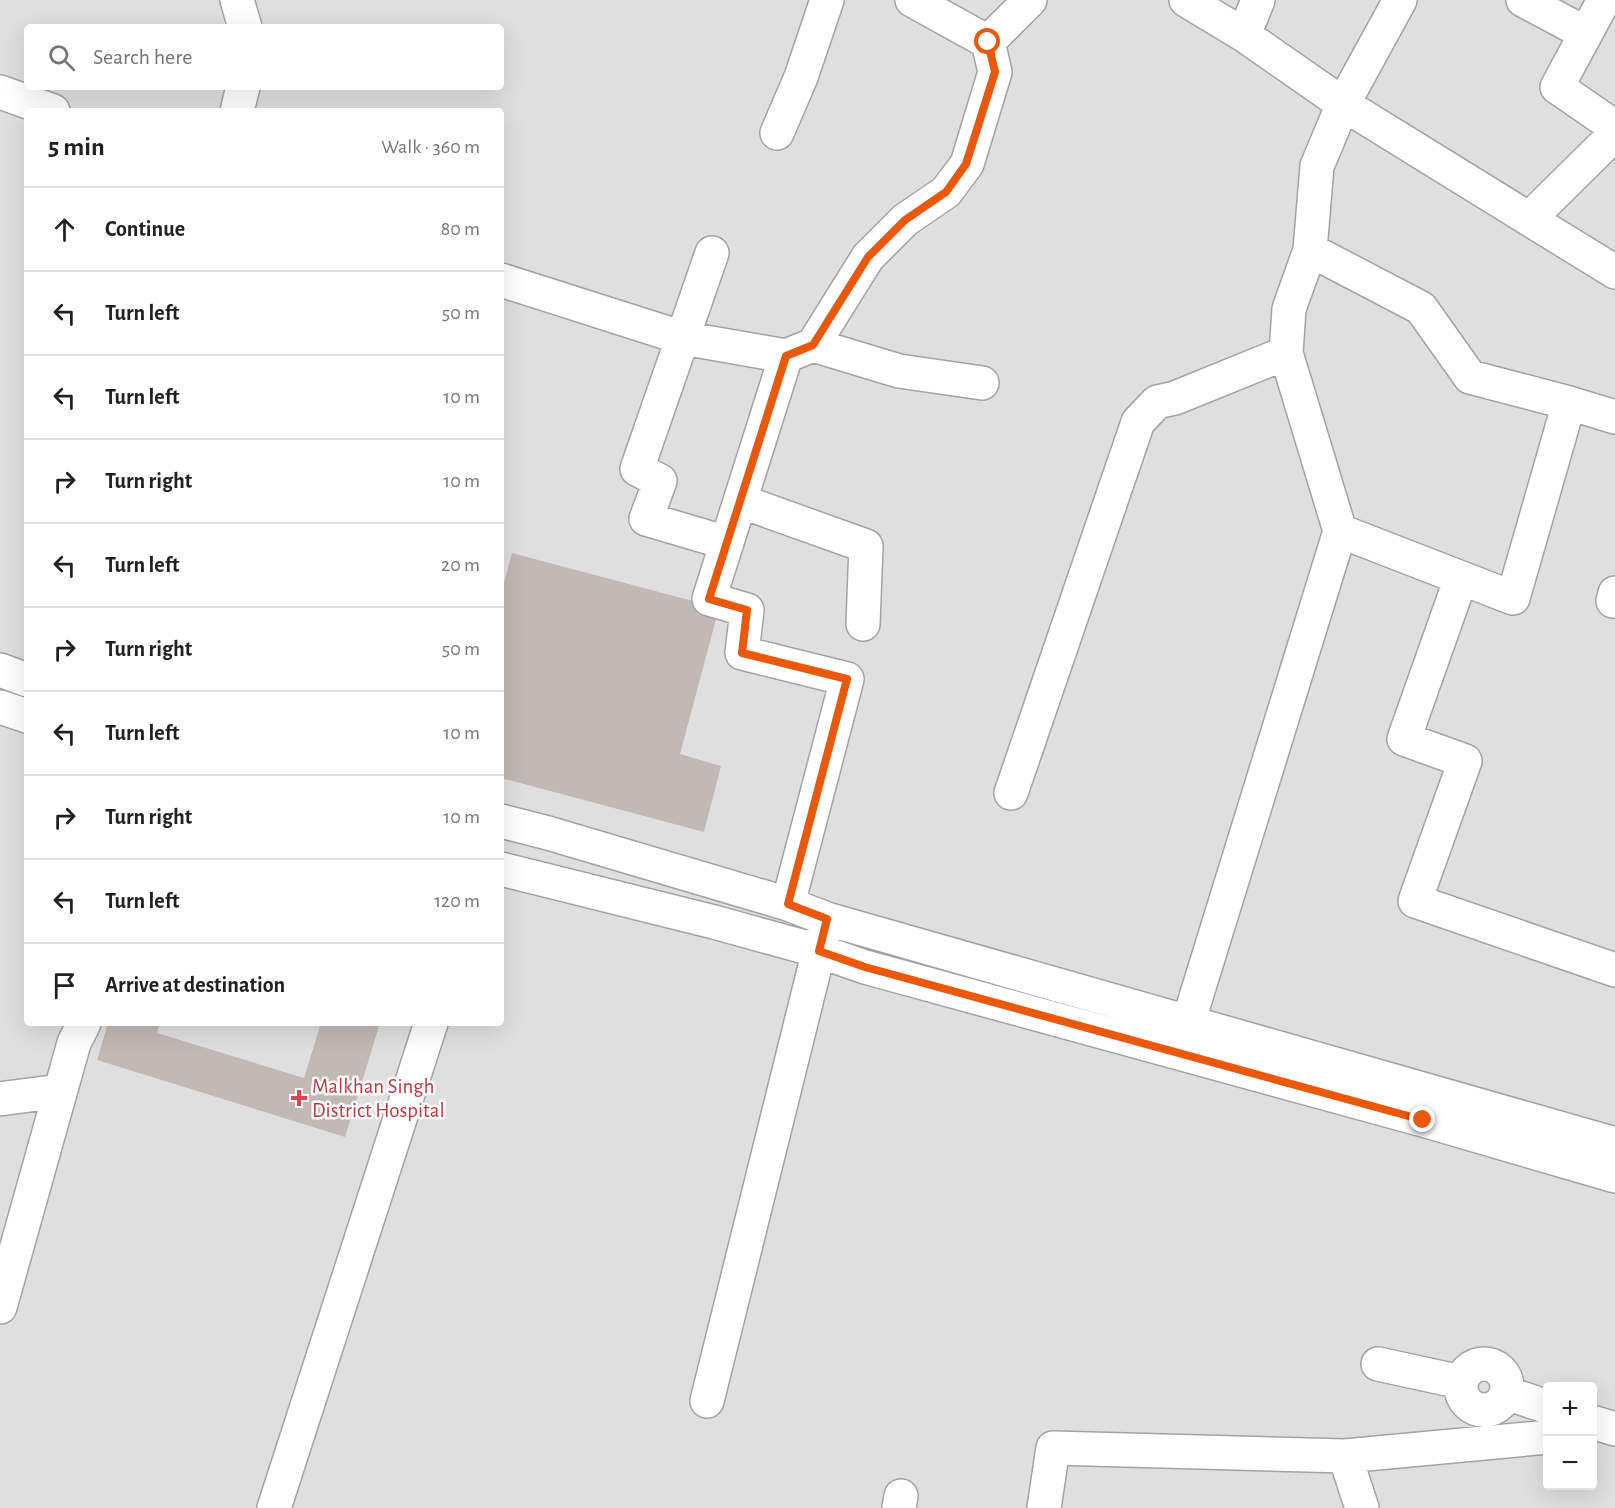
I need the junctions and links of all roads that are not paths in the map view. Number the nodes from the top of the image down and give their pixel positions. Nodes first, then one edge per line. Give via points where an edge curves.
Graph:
1 (237, 0) edge
2 (827, 0) edge
3 (912, 0) edge
4 (1030, 0) edge
5 (1186, 0) edge
6 (1258, 0) edge
7 (1400, 0) edge
8 (1523, 0) edge
9 (1604, 0) edge
10 (244, 24) edge
11 (1585, 33) junction
12 (1244, 35) junction
13 (988, 42) junction
14 (242, 90) edge
15 (0, 92) edge
16 (1343, 104) junction
17 (45, 108) edge
18 (238, 108) edge
19 (1615, 126) edge
20 (777, 133) dead end
21 (1615, 134) edge
22 (1529, 219) junction
23 (1310, 250) junction
24 (712, 253) dead end
25 (1615, 272) edge
26 (504, 281) edge
27 (683, 338) junction
28 (800, 350) junction
29 (1286, 353) junction
30 (982, 383) dead end
31 (1569, 403) junction
32 (1615, 417) edge
33 (740, 501) junction
34 (1340, 531) junction
35 (727, 543) junction
36 (1461, 578) junction
37 (1615, 593) edge
38 (1615, 601) edge
39 (863, 624) dead end
40 (0, 670) edge
41 (24, 679) edge
42 (0, 706) edge
43 (24, 715) edge
44 (1011, 793) dead end
45 (504, 822) edge
46 (548, 833) junction
47 (506, 878) edge
48 (788, 904) junction
49 (827, 919) junction
50 (819, 951) junction
51 (1615, 970) edge
52 (1188, 1023) junction
53 (82, 1026) edge
54 (430, 1026) edge
55 (60, 1091) junction
56 (0, 1099) edge
57 (1615, 1144) edge
58 (1615, 1176) edge
59 (0, 1307) edge
60 (1378, 1364) dead end
61 (707, 1401) dead end
62 (1543, 1405) edge
63 (1597, 1423) edge
64 (1615, 1430) edge
65 (1597, 1432) edge
66 (1543, 1437) edge
67 (1345, 1456) junction
68 (274, 1508) edge
69 (1044, 1508) edge
70 (1362, 1508) edge

1 - 10 street
2 - 20 street
3 - 13 street
4 - 13 street
5 - 12 street
6 - 12 street
7 - 16 street
8 - 11 street
9 - 11 street
11 - 19 street via 1557,87
12 - 16 street
13 - 28 street via 995,72 966,164 946,192 905,220 868,257
14 - 18 street
15 - 17 street
16 - 22 street
16 - 23 street via 1317,166
21 - 22 street
22 - 25 street
23 - 29 street via 1289,309
23 - 31 street via 1421,308 1470,377
24 - 27 street
26 - 27 street
27 - 28 street
27 - 35 street via 637,469 660,481 646,519
28 - 30 street via 899,371
28 - 33 street
29 - 34 street
29 - 44 street via 1156,402 1138,422
31 - 32 street
31 - 36 street via 1513,598
33 - 35 street
33 - 39 street via 866,546
34 - 36 street
34 - 52 street
35 - 48 street via 709,599 747,610 742,653 847,679
36 - 51 street via 1404,739 1465,761 1415,902
37 - 38 street
40 - 41 street
42 - 43 street
45 - 46 street
46 - 47 street
46 - 48 street
47 - 50 street via 714,922
48 - 49 street
49 - 50 street
49 - 52 street
50 - 58 street
50 - 61 street
52 - 57 street
53 - 55 street
54 - 68 street
55 - 56 street
55 - 59 street
60 - 62 street via 1461,1382 1464,1400 1479,1410 1496,1407 1506,1394
63 - 64 street
64 - 65 street
66 - 67 street
67 - 69 street via 1053,1448
67 - 70 street

